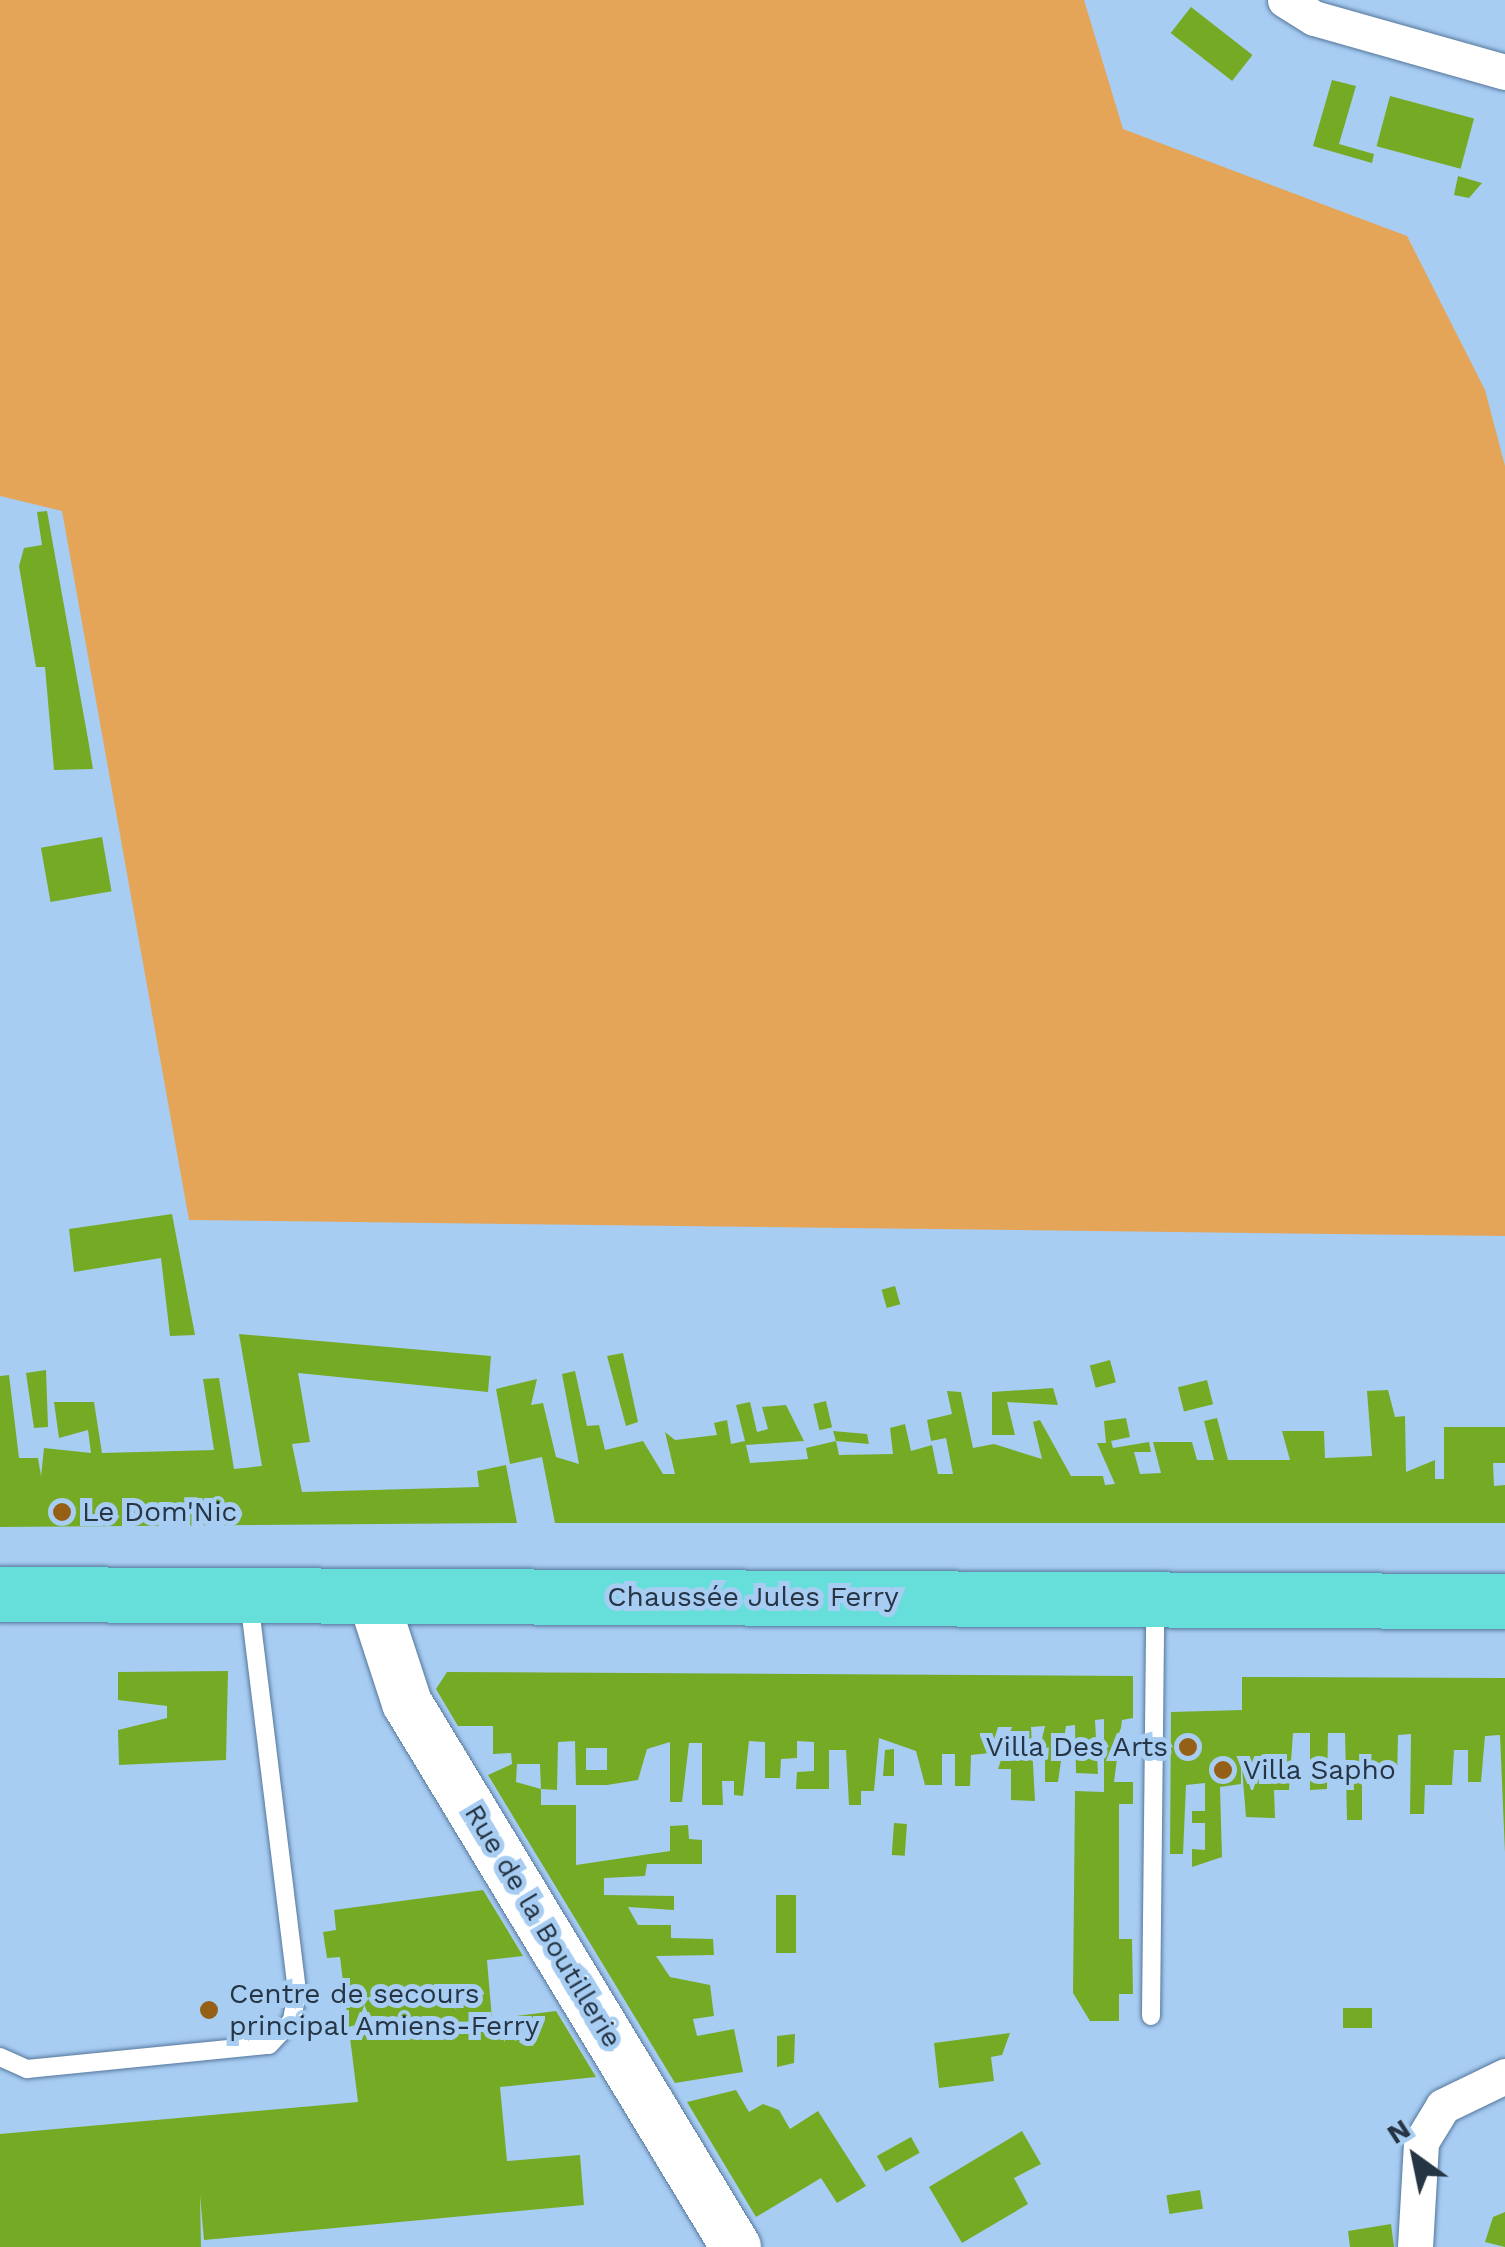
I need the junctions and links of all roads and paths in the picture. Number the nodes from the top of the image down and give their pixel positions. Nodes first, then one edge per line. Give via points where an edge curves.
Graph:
1 (1285, 0) edge
2 (1505, 72) edge
3 (0, 1594) edge
4 (248, 1595) junction
5 (372, 1596) junction
6 (1156, 1600) junction
7 (1505, 1601) edge
8 (1151, 2016) dead end
9 (0, 2057) edge
10 (1505, 2076) edge
11 (736, 2247) edge
12 (1415, 2247) edge

1 - 2 street via 1314,18
3 - 4 main road, Chaussée Jules Ferry
4 - 5 main road, Chaussée Jules Ferry
4 - 9 lane via 297,1991 292,2020 269,2045 27,2069
5 - 6 main road, Chaussée Jules Ferry
5 - 11 street, Rue de la Boutillerie via 407,1703
6 - 7 main road, Chaussée Jules Ferry
6 - 8 lane
10 - 12 street via 1443,2106 1422,2142

